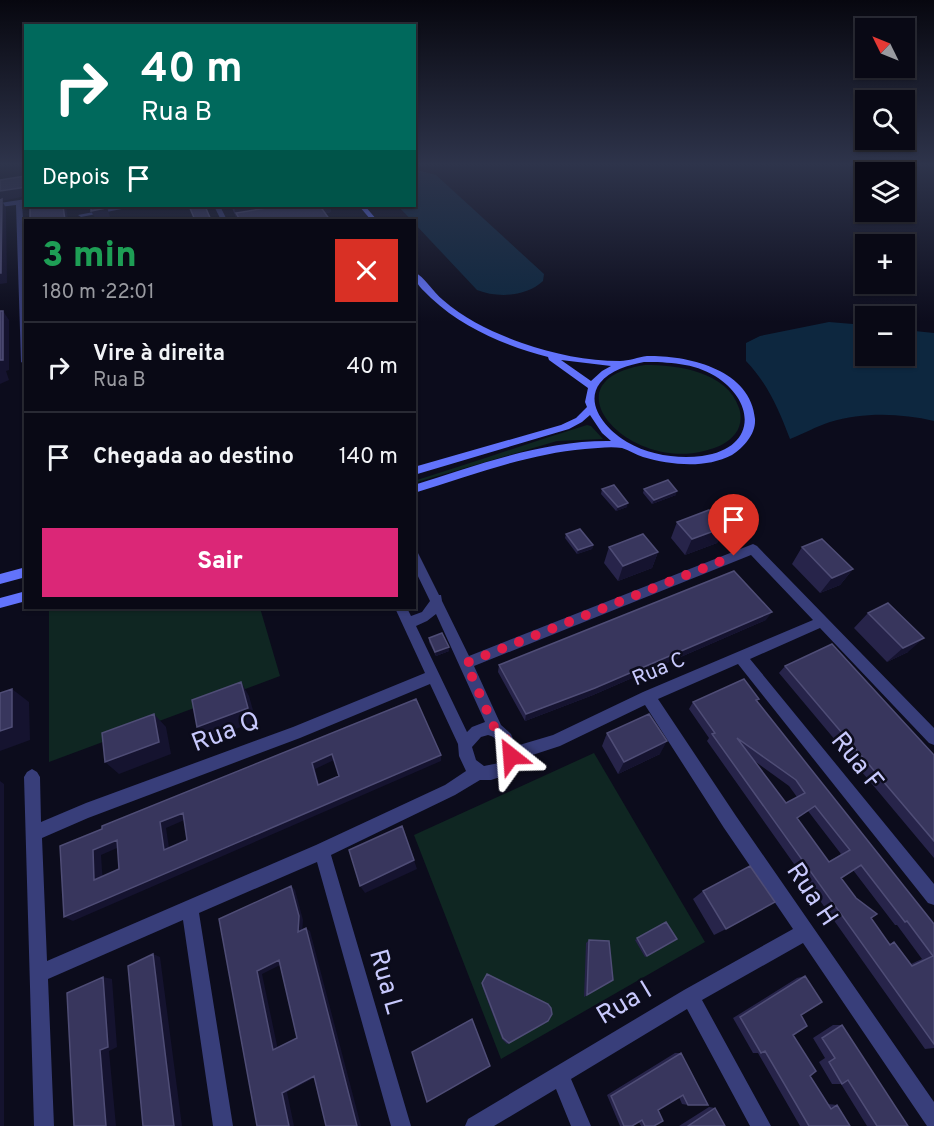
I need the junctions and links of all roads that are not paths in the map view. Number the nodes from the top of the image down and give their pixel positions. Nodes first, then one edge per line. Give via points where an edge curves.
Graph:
1 (22, 217) edge
2 (416, 276) edge
3 (24, 280) edge
4 (546, 354) junction
5 (621, 364) junction
6 (592, 387) junction
7 (591, 408) junction
8 (624, 445) junction
9 (416, 470) edge
10 (416, 488) edge
11 (416, 560) edge
12 (24, 573) edge
13 (0, 579) edge
14 (24, 597) edge
15 (437, 599) junction
16 (0, 603) edge
17 (402, 609) edge
18 (823, 621) junction
19 (408, 622) junction
20 (741, 658) junction
21 (466, 663) junction
22 (434, 676) junction
23 (648, 697) junction
24 (495, 729) junction
25 (934, 738) edge
26 (465, 744) junction
27 (511, 756) junction
28 (478, 771) junction
29 (32, 777) dead end
30 (35, 833) junction
31 (322, 851) junction
32 (934, 897) edge
33 (190, 909) junction
34 (805, 932) junction
35 (40, 973) junction
36 (690, 996) junction
37 (560, 1075) junction
38 (934, 1119) edge
39 (44, 1126) edge
40 (223, 1126) edge
41 (401, 1126) edge
42 (475, 1126) edge
43 (581, 1126) edge
44 (761, 1126) edge

1 - 3 street
2 - 4 street via 433,296 468,322
4 - 5 street
4 - 6 street
5 - 6 street via 603,374
5 - 8 street via 669,359 694,364 736,387 749,403 753,421 747,437 732,450 708,459 680,461 650,456
6 - 7 street
7 - 8 street via 597,422
7 - 9 street via 565,427
8 - 10 street via 559,447
11 - 15 street
12 - 13 street
14 - 16 street
15 - 19 street via 428,615
15 - 21 street
17 - 19 street
18 - 20 street, Rua C
18 - 21 street via 753,549
18 - 25 street
19 - 22 street
20 - 23 street, Rua C
20 - 32 street, Rua F
21 - 24 street
22 - 26 street
22 - 30 street, Rua Q
23 - 27 street, Rua C via 555,741
23 - 34 street, Rua H
24 - 26 street via 483,728
24 - 27 street via 505,735
26 - 28 street via 469,765
27 - 28 street via 506,766 496,772
28 - 31 street via 450,790
29 - 30 street
30 - 35 street
31 - 33 street
31 - 41 street, Rua L
33 - 35 street
33 - 40 street
34 - 36 street, Rua I
34 - 38 street, Rua H
35 - 39 street
36 - 37 street, Rua I
36 - 44 street
37 - 42 street, Rua I
37 - 43 street

